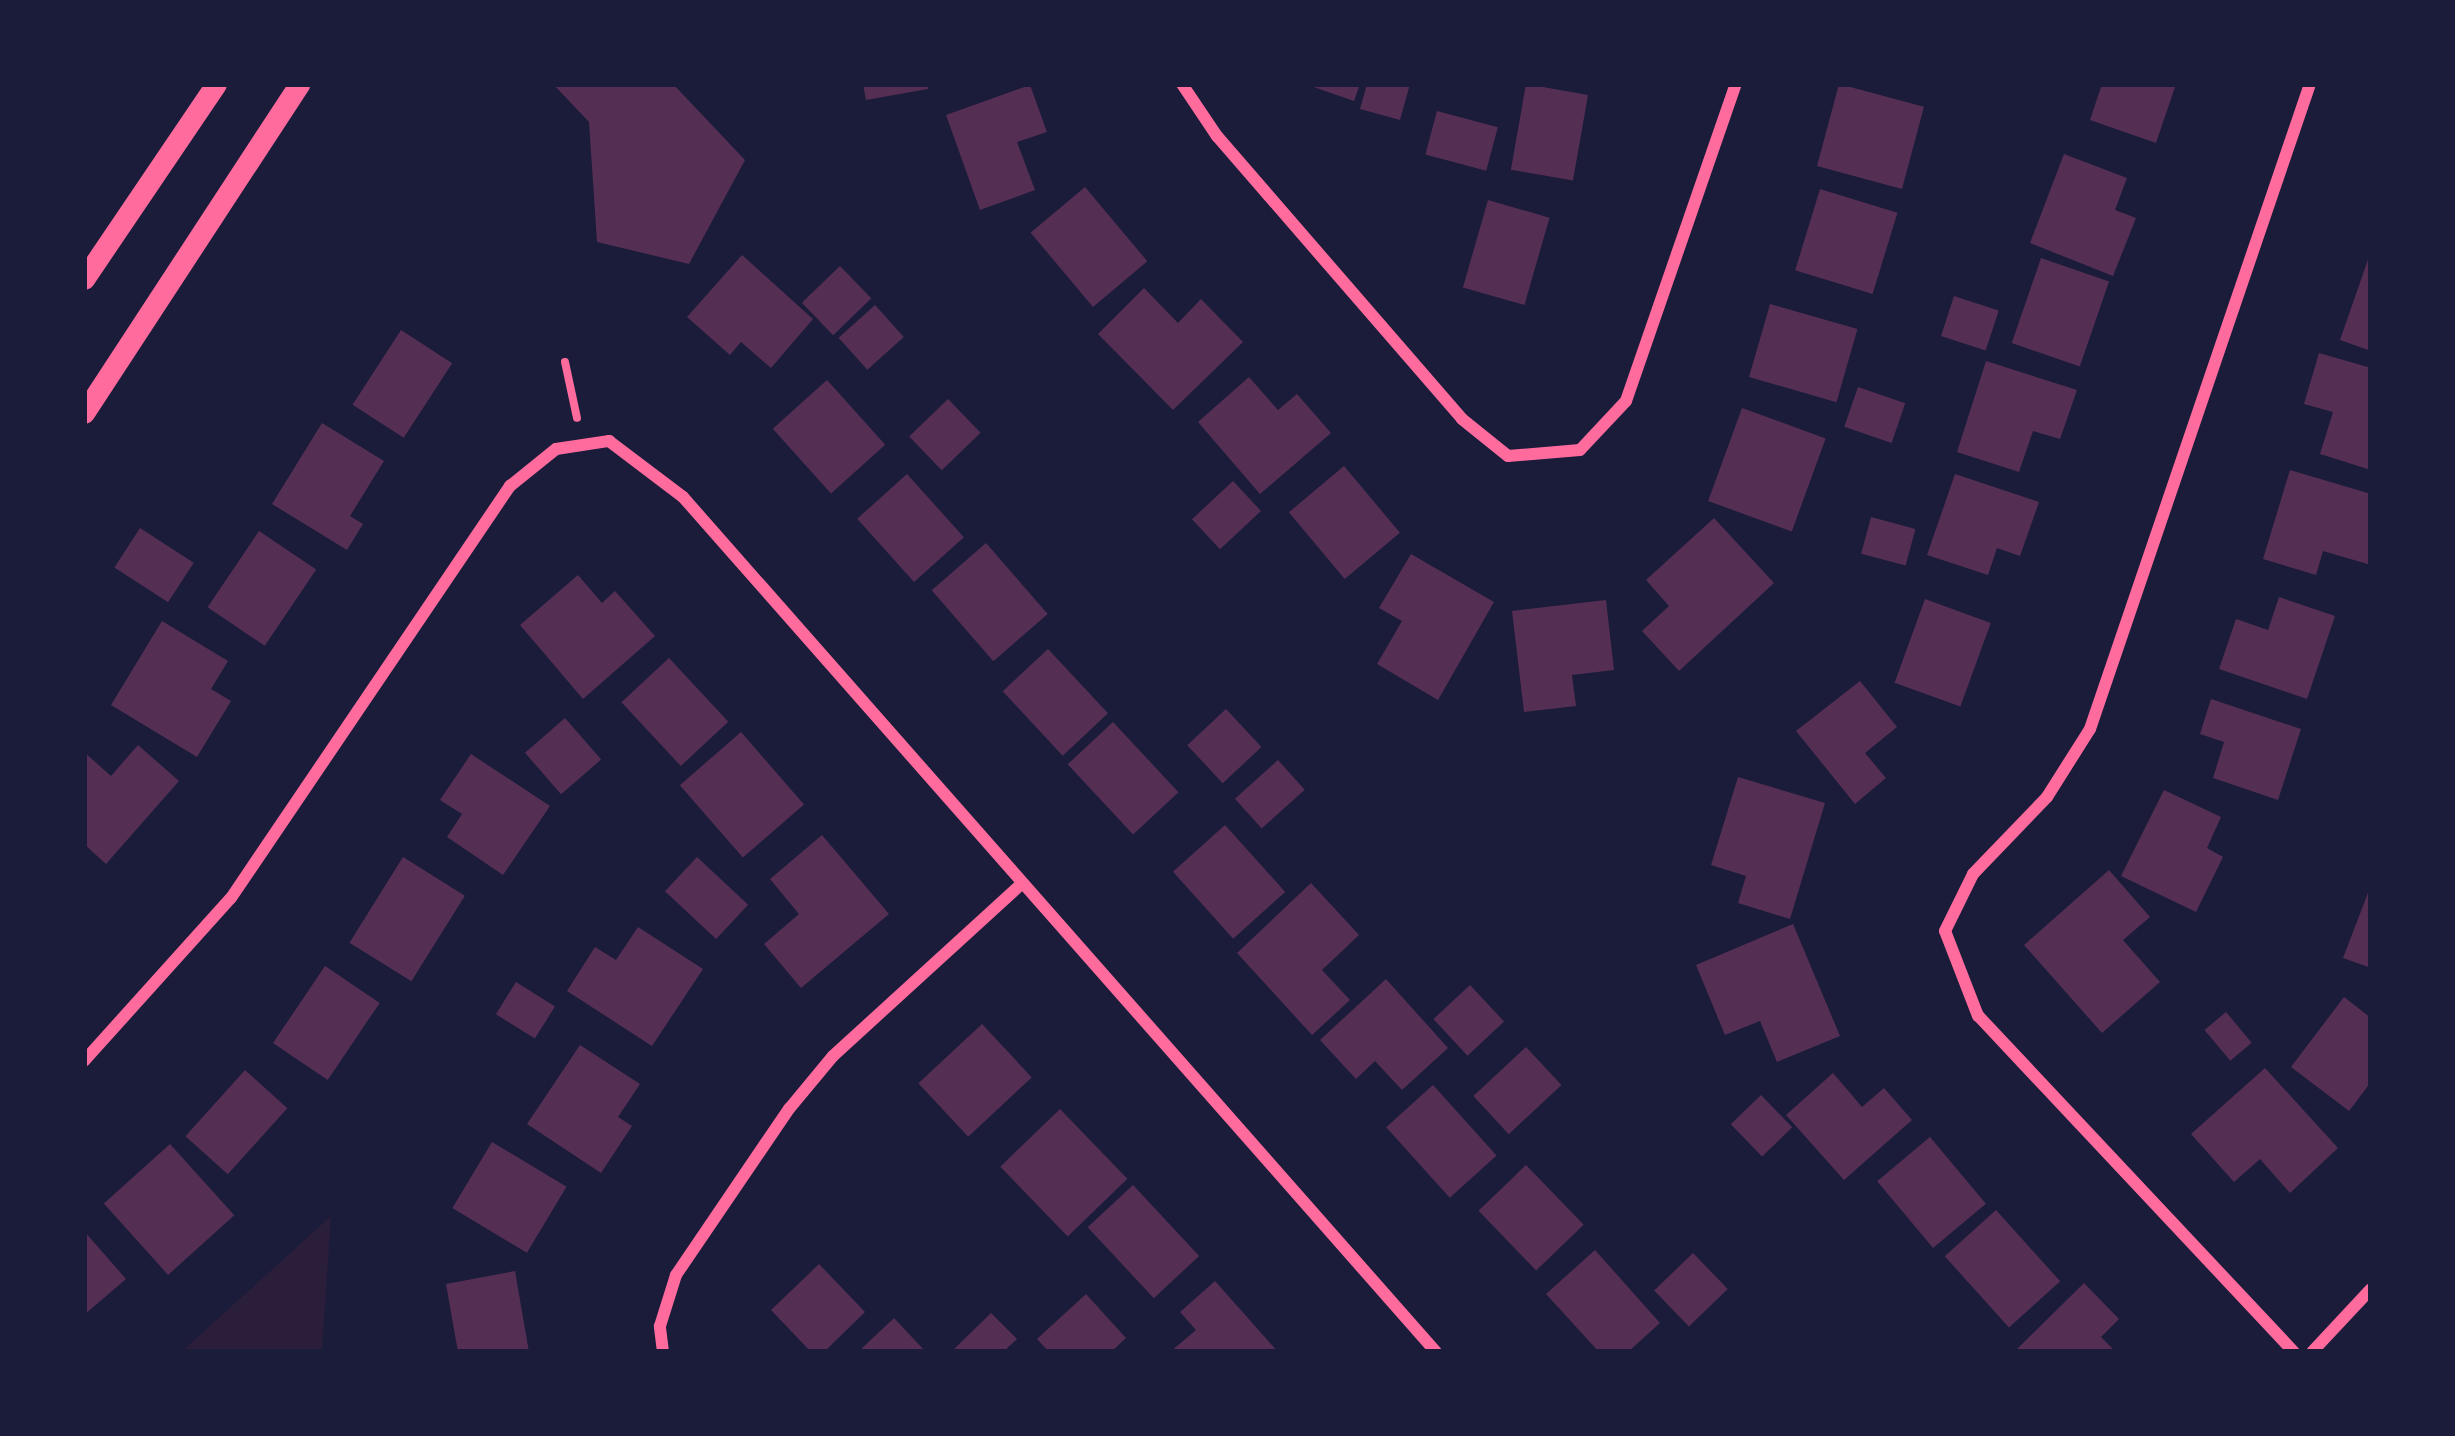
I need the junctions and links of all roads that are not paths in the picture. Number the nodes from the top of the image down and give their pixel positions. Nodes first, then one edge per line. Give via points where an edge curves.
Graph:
1 (216, 84) edge
2 (299, 84) edge
3 (1182, 84) edge
4 (1736, 84) edge
5 (2310, 84) edge
6 (84, 279) edge
7 (84, 413) edge
8 (1020, 885) junction
9 (84, 1061) edge
10 (2371, 1289) edge
11 (663, 1352) edge
12 (1436, 1352) edge
13 (2294, 1352) edge
14 (2312, 1352) edge

1 - 6 street
2 - 7 street
3 - 4 street via 1217,136 1462,419 1508,456 1580,450 1626,401
5 - 13 street via 2090,729 2047,797 1973,874 1945,931 1978,1016
8 - 9 street via 683,497 629,449 582,442 556,449 510,486 231,898
8 - 11 street via 833,1056 789,1108 676,1275 660,1326
8 - 12 street
10 - 14 street

